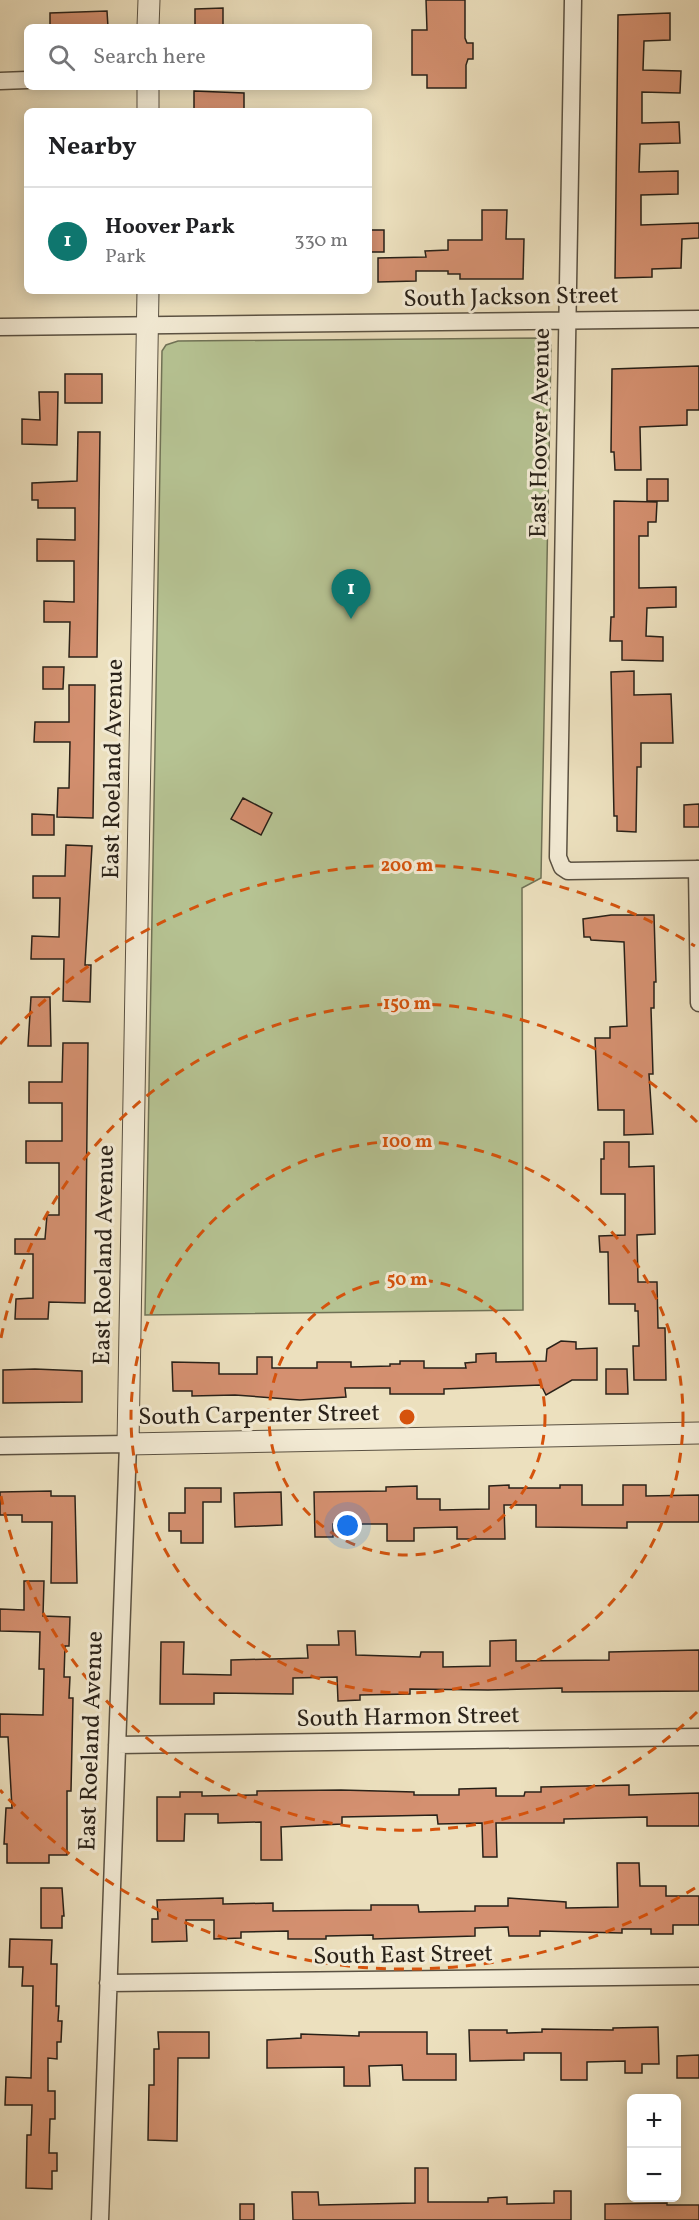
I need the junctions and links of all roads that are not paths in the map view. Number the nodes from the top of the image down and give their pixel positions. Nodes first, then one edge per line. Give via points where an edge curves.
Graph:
1 (149, 0) edge
2 (573, 0) edge
3 (148, 24) edge
4 (24, 80) edge
5 (0, 81) edge
6 (148, 90) edge
7 (148, 108) edge
8 (147, 294) edge
9 (699, 318) edge
10 (567, 321) junction
11 (0, 327) edge
12 (148, 327) junction
13 (698, 869) edge
14 (699, 1003) edge
15 (699, 1433) edge
16 (128, 1444) junction
17 (0, 1446) edge
18 (699, 1737) edge
19 (117, 1745) junction
20 (699, 1976) edge
21 (108, 1983) junction
22 (100, 2220) edge

1 - 3 street
2 - 10 street, East Hoover Avenue
4 - 5 street
6 - 7 street
8 - 12 street, East Roeland Avenue
9 - 10 street, South Jackson Street
10 - 12 street, South Jackson Street
10 - 13 street, East Hoover Avenue via 558,848 562,867 577,872
11 - 12 street, South Jackson Street
12 - 16 street, East Roeland Avenue
13 - 14 street
15 - 16 street, South Carpenter Street
16 - 17 street, South Carpenter Street
16 - 19 street, East Roeland Avenue
18 - 19 street, South Harmon Street
19 - 21 street, East Roeland Avenue
20 - 21 street, South East Street
21 - 22 street, East Roeland Avenue

